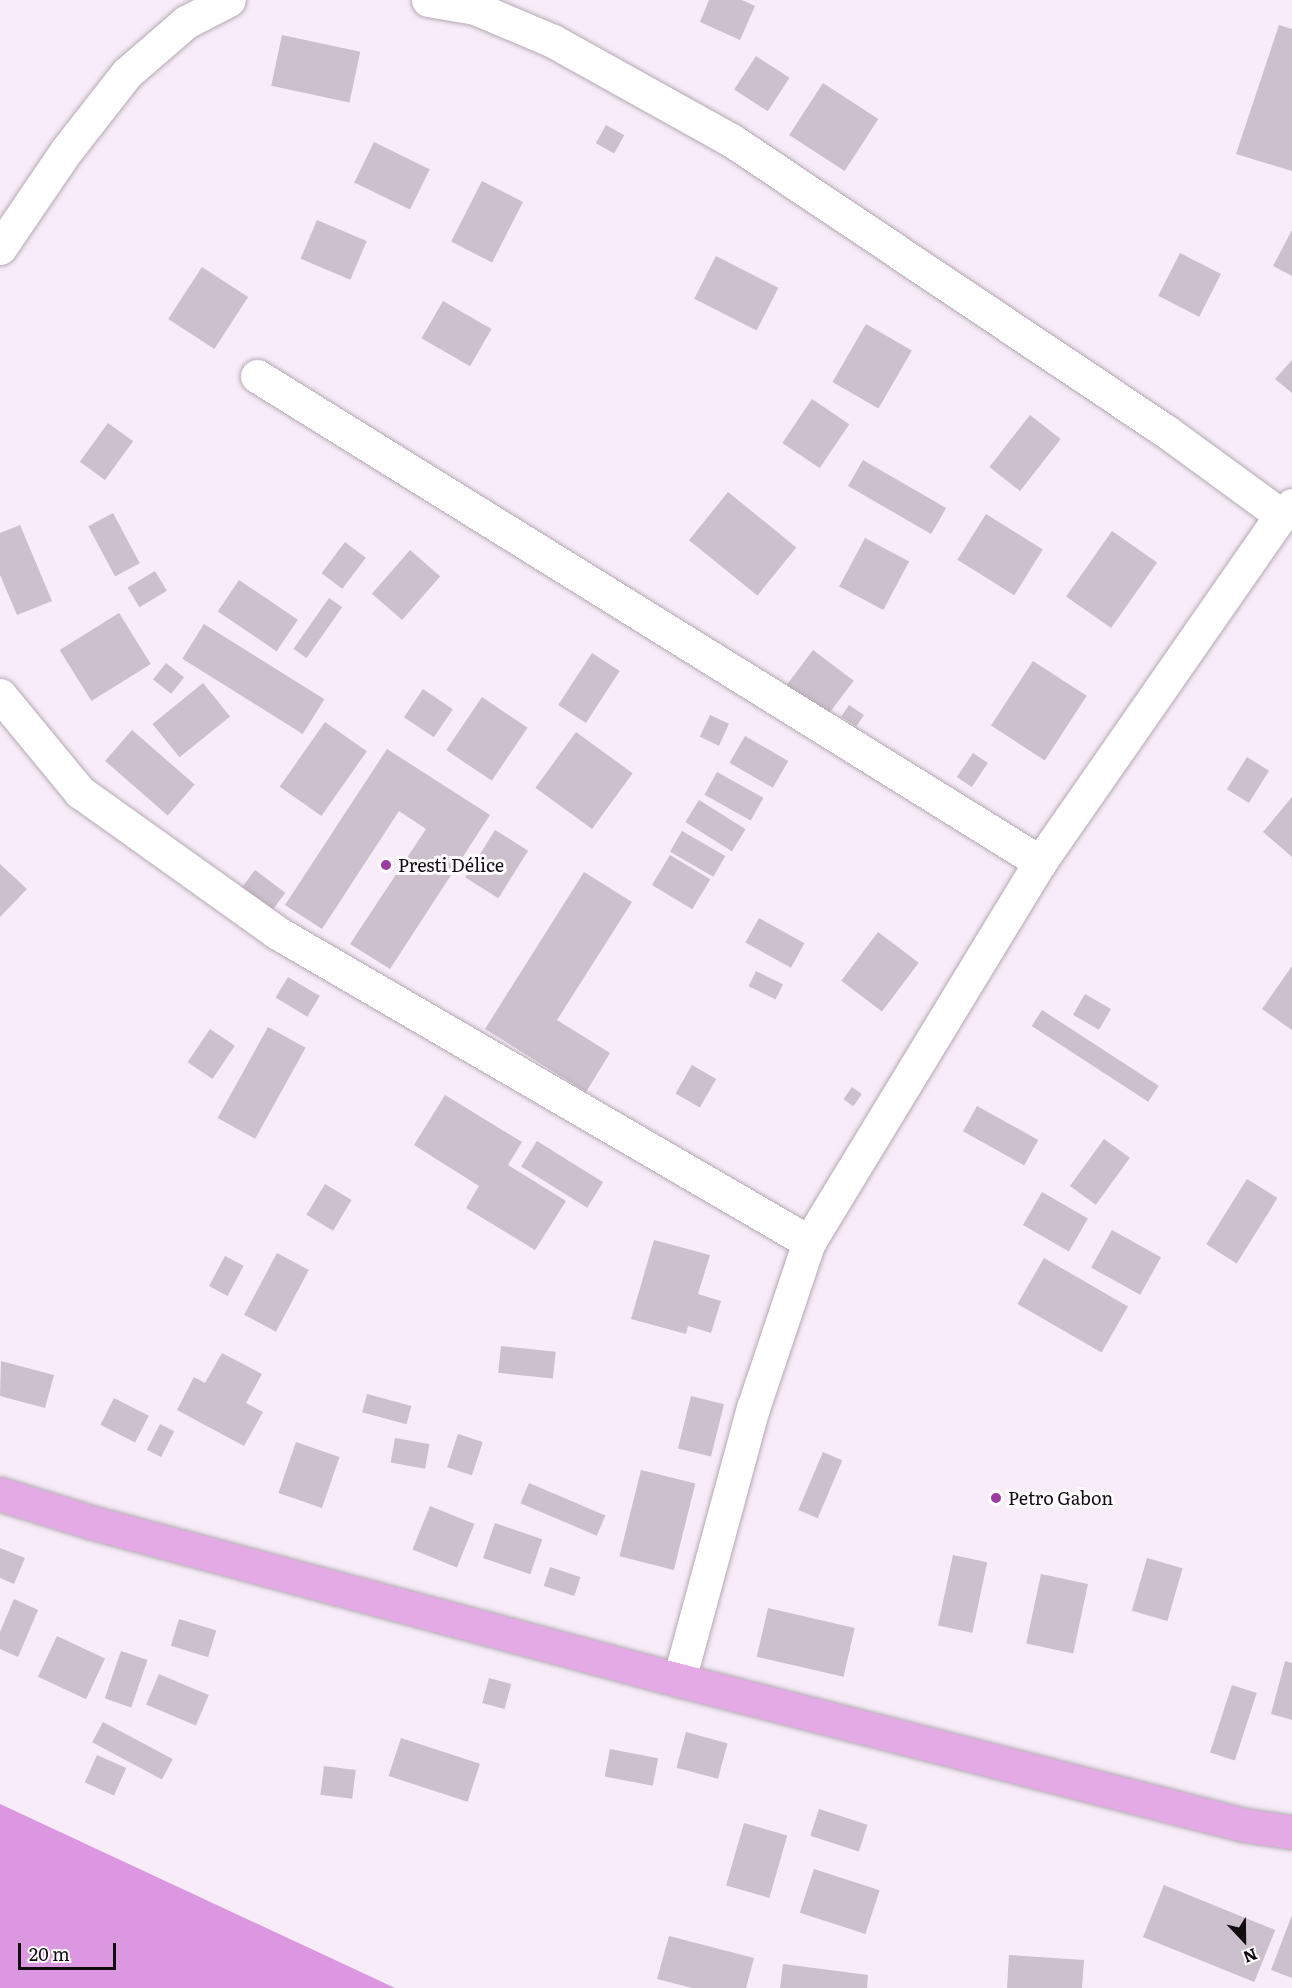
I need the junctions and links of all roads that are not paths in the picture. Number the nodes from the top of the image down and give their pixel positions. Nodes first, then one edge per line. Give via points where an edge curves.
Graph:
1 (229, 0) edge
2 (428, 0) edge
3 (0, 248) edge
4 (257, 376) dead end
5 (1286, 510) edge
6 (0, 695) edge
7 (1040, 862) junction
8 (809, 1242) junction
9 (0, 1494) edge
10 (679, 1680) junction
11 (1244, 1825) junction
12 (1292, 1832) edge
13 (1292, 1848) edge

1 - 3 street via 186,22 127,73 66,151
2 - 5 street via 475,8 553,41 731,140
4 - 7 street
5 - 7 street
6 - 8 street via 80,792 276,932
7 - 8 street
8 - 10 street via 753,1408
9 - 10 highway via 90,1522
10 - 11 highway
11 - 12 highway
11 - 13 highway

